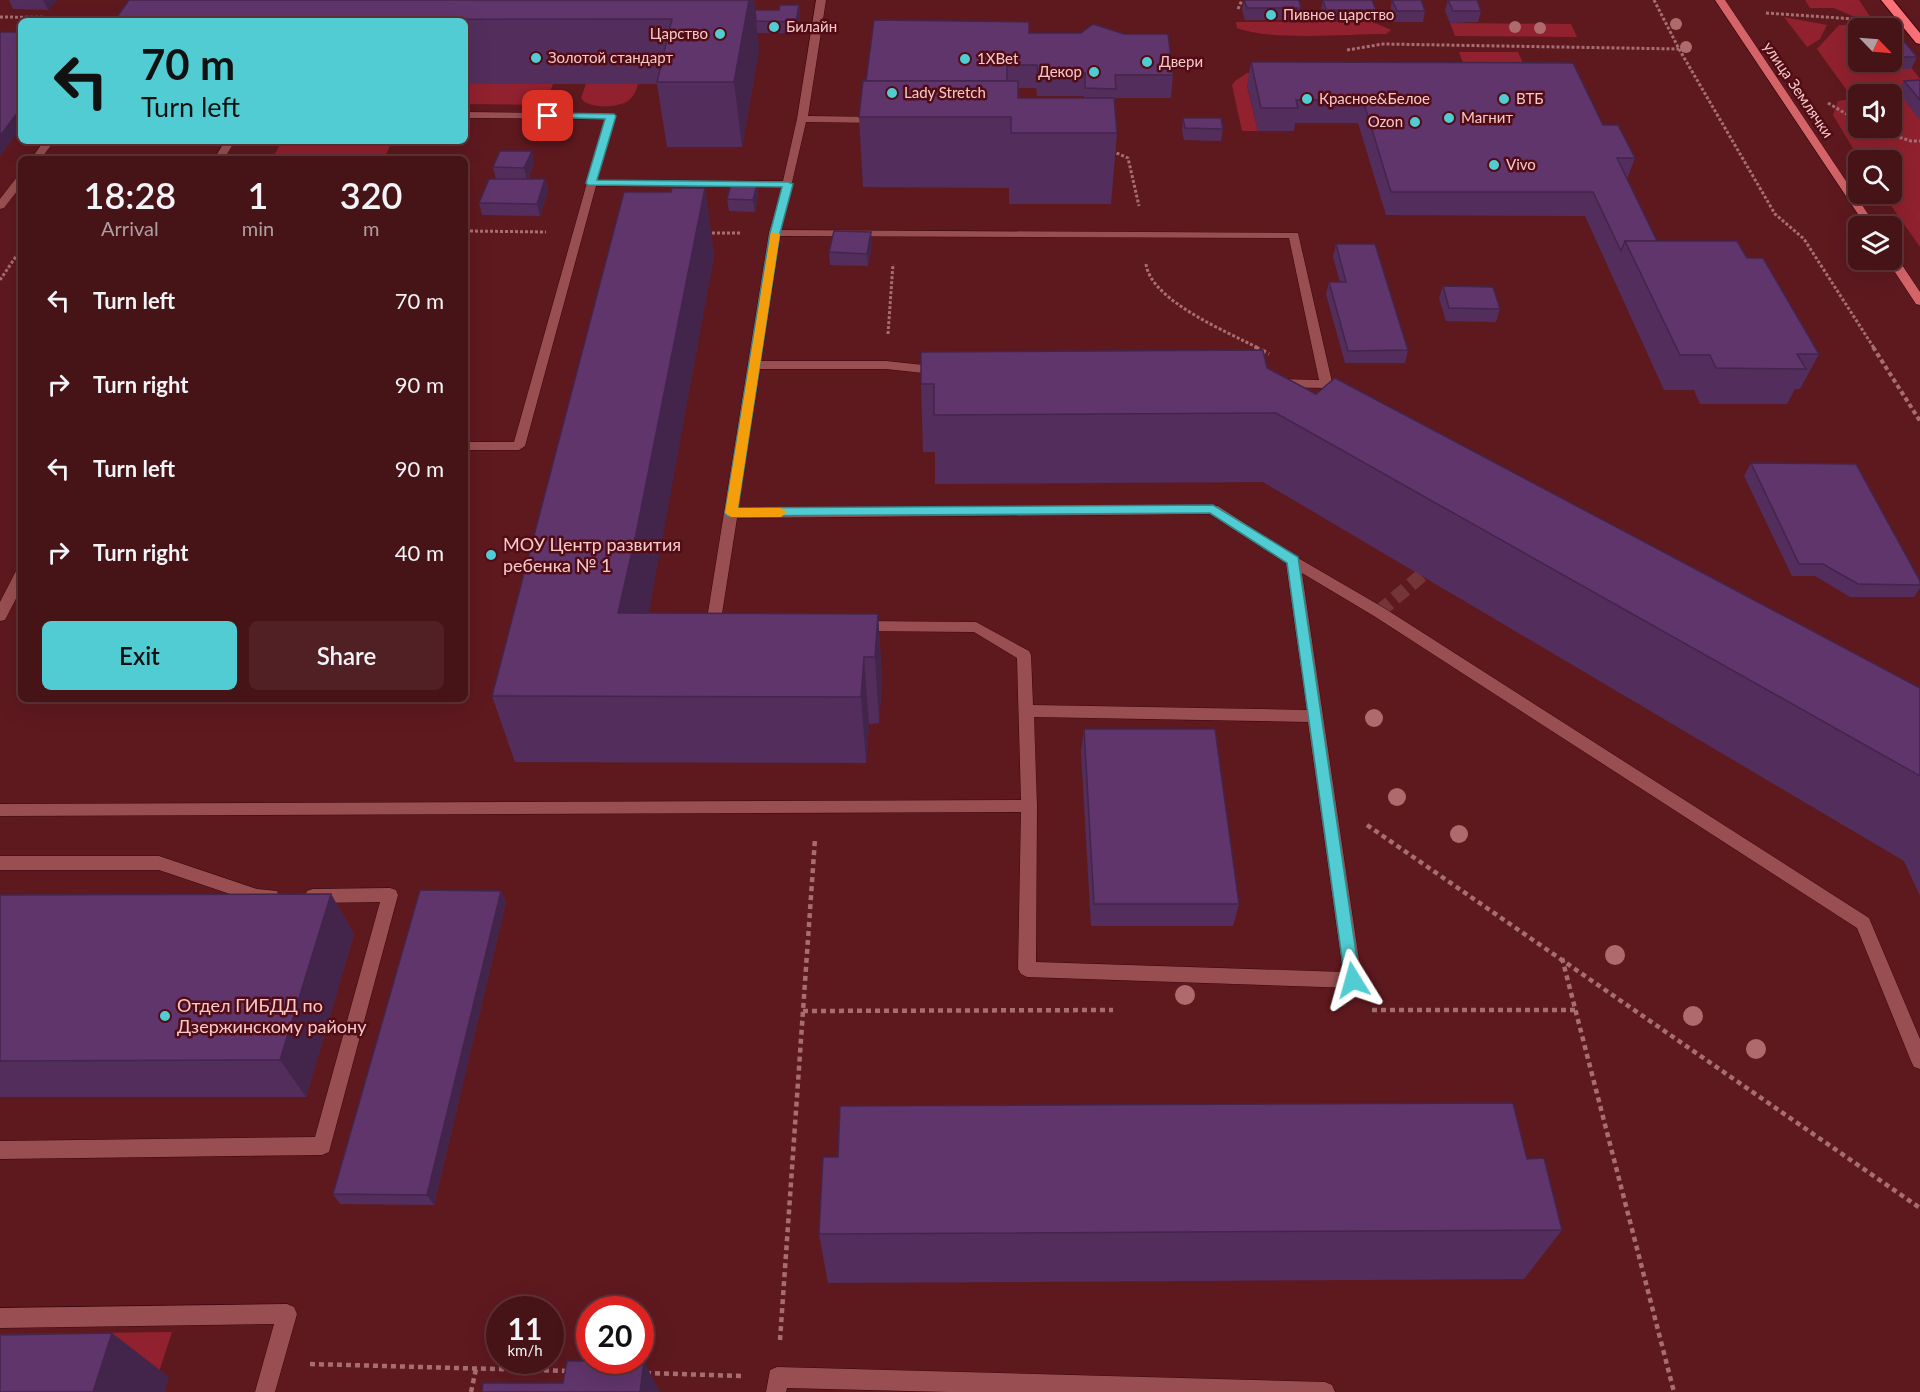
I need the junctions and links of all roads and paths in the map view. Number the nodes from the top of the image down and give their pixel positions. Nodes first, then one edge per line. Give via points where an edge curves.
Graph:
1 (821, 0) edge
2 (1242, 0) edge
3 (1654, 0) edge
4 (1720, 0) edge
5 (1887, 0) edge
6 (1238, 9) dead end
7 (1758, 12) dead end
8 (0, 17) edge
9 (129, 18) edge
10 (1848, 18) edge
11 (1920, 41) edge
12 (1679, 49) junction
13 (1347, 51) dead end
14 (468, 115) edge
15 (802, 119) junction
16 (893, 120) edge
17 (1902, 138) edge
18 (1920, 141) edge
19 (1106, 149) edge
20 (591, 183) junction
21 (18, 184) edge
22 (788, 184) junction
23 (0, 206) edge
24 (1864, 216) edge
25 (468, 231) edge
26 (576, 232) junction
27 (705, 233) edge
28 (775, 233) junction
29 (895, 234) junction
30 (1144, 235) junction
31 (18, 253) edge
32 (1900, 270) edge
33 (0, 280) edge
34 (1920, 301) edge
35 (754, 365) junction
36 (886, 365) junction
37 (954, 372) edge
38 (1267, 383) edge
39 (1326, 384) junction
40 (1355, 404) edge
41 (1920, 421) edge
42 (468, 446) edge
43 (731, 513) junction
44 (1293, 561) junction
45 (18, 581) edge
46 (0, 616) edge
47 (737, 625) edge
48 (844, 626) edge
49 (1026, 711) junction
50 (1314, 716) junction
51 (1327, 798) junction
52 (1029, 806) junction
53 (817, 808) junction
54 (0, 810) edge
55 (0, 863) edge
56 (1562, 958) junction
57 (1920, 1061) edge
58 (0, 1150) edge
59 (1920, 1208) edge
60 (0, 1318) edge
61 (273, 1363) junction
62 (476, 1369) junction
63 (576, 1372) edge
64 (651, 1374) edge
65 (777, 1384) edge
66 (265, 1392) edge
67 (471, 1392) edge
68 (1325, 1392) edge
69 (1674, 1392) edge

1 - 15 lane
2 - 6 path
3 - 12 path
4 - 24 main road, улица Землячки
5 - 11 highway
7 - 10 path
8 - 9 path
12 - 13 path via 1383,44
12 - 41 path via 1775,214 1804,239
14 - 20 lane via 611,116
15 - 16 lane
15 - 22 lane
17 - 18 path
19 - 30 path via 1128,158
20 - 22 lane
20 - 26 lane
21 - 23 lane
22 - 28 lane
25 - 26 path
26 - 42 lane via 519,446
27 - 28 path
28 - 29 lane
28 - 35 lane
29 - 30 lane
29 - 36 path
30 - 39 path via 1147,271 1173,303
30 - 39 lane via 1294,235
31 - 33 path
32 - 34 main road
35 - 36 lane
35 - 43 lane
36 - 37 lane
38 - 39 lane
39 - 40 lane
43 - 44 lane via 1213,509
43 - 47 lane via 713,625
44 - 50 lane
44 - 57 lane via 1379,612 1863,923
45 - 46 lane
48 - 49 lane via 976,627 1024,655
49 - 50 lane
49 - 52 lane
50 - 51 lane
51 - 52 lane via 1353,980 1027,969
51 - 56 path
52 - 53 lane
53 - 54 lane
53 - 65 path
55 - 58 lane via 159,863 257,896 390,895 322,1146
56 - 59 path
56 - 69 path
60 - 61 lane via 287,1314
61 - 62 path
61 - 66 lane
62 - 63 path
62 - 67 path
64 - 65 path
65 - 68 lane

